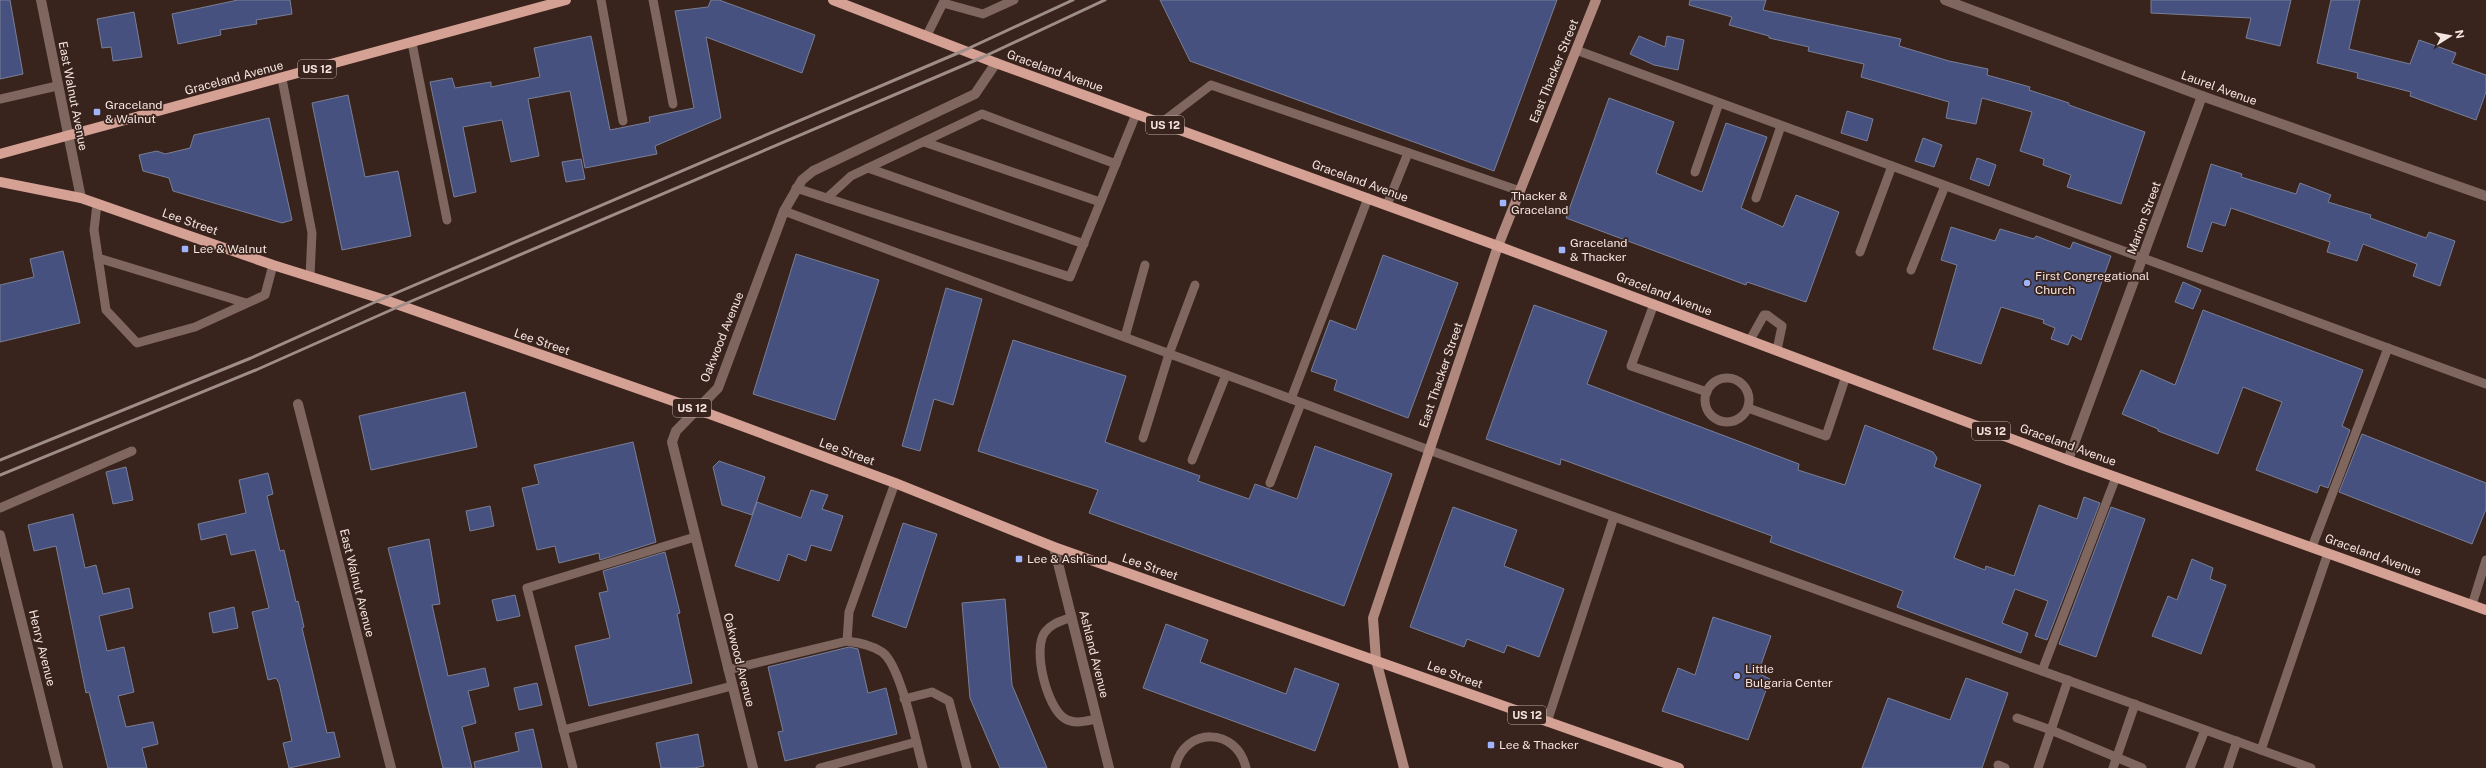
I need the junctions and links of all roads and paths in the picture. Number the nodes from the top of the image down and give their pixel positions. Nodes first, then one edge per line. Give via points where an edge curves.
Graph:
1 (41, 0) edge
2 (566, 0) edge
3 (601, 0) edge
4 (653, 0) edge
5 (833, 0) edge
6 (1014, 0) edge
7 (1596, 0) edge
8 (1945, 0) edge
9 (941, 2) edge
10 (855, 4) edge
11 (927, 35) junction
12 (412, 43) junction
13 (1576, 50) junction
14 (996, 63) junction
15 (282, 78) junction
16 (58, 86) junction
17 (2202, 96) junction
18 (0, 99) edge
19 (1719, 103) junction
20 (673, 104) dead end
21 (1136, 114) junction
22 (623, 121) dead end
23 (1161, 123) junction
24 (1781, 126) junction
25 (67, 138) junction
26 (924, 142) junction
27 (1408, 153) junction
28 (0, 154) edge
29 (1116, 164) junction
30 (1892, 166) junction
31 (868, 168) junction
32 (1694, 172) dead end
33 (0, 182) edge
34 (1945, 186) junction
35 (796, 188) junction
36 (1520, 191) junction
37 (2486, 196) edge
38 (81, 198) junction
39 (827, 198) junction
40 (1368, 198) junction
41 (1756, 198) dead end
42 (1100, 202) junction
43 (98, 204) junction
44 (1387, 205) junction
45 (784, 211) junction
46 (447, 220) dead end
47 (1084, 244) junction
48 (1498, 246) junction
49 (1860, 252) dead end
50 (98, 258) junction
51 (2143, 258) junction
52 (273, 265) junction
53 (1145, 265) dead end
54 (1911, 270) dead end
55 (310, 276) junction
56 (1195, 285) dead end
57 (246, 303) junction
58 (1654, 304) junction
59 (1125, 337) junction
60 (1750, 340) junction
61 (2388, 348) junction
62 (1777, 350) junction
63 (1169, 354) junction
64 (1226, 375) junction
65 (1846, 376) junction
66 (2486, 384) edge
67 (1706, 392) junction
68 (1291, 399) junction
69 (1301, 403) junction
70 (298, 404) dead end
71 (1748, 408) junction
72 (696, 409) junction
73 (1143, 438) dead end
74 (1429, 450) junction
75 (132, 451) dead end
76 (1192, 460) dead end
77 (2068, 460) junction
78 (2116, 477) junction
79 (895, 483) junction
80 (1270, 483) dead end
81 (0, 508) edge
82 (1614, 517) junction
83 (0, 535) edge
84 (695, 537) junction
85 (1054, 547) junction
86 (2312, 547) junction
87 (2328, 553) junction
88 (2486, 560) edge
89 (2472, 605) junction
90 (2486, 610) edge
91 (1072, 617) junction
92 (847, 641) junction
93 (1376, 660) junction
94 (728, 670) junction
95 (2042, 671) junction
96 (2068, 680) junction
97 (732, 686) junction
98 (904, 699) junction
99 (2135, 704) junction
100 (2017, 718) dead end
101 (1097, 719) junction
102 (1547, 722) junction
103 (563, 730) junction
104 (2051, 730) junction
105 (2205, 730) junction
106 (2237, 741) junction
107 (916, 742) junction
108 (2261, 750) junction
109 (2117, 758) junction
110 (58, 768) edge
111 (391, 768) edge
112 (573, 768) edge
113 (753, 768) edge
114 (820, 768) edge
115 (923, 768) edge
116 (967, 768) edge
117 (1109, 768) edge
118 (1175, 768) edge
119 (1246, 768) edge
120 (1404, 768) edge
121 (1679, 768) edge
122 (2038, 768) edge
123 (2113, 768) edge
124 (2142, 768) edge
125 (2190, 768) edge
126 (2228, 768) edge
127 (2311, 768) edge

1 - 16 street, East Walnut Avenue
2 - 12 main road, Graceland Avenue / US 12
3 - 22 lane
4 - 20 lane
5 - 10 main road, Graceland Avenue / US 12
6 - 9 lane via 984,14
7 - 13 street, East Thacker Street
8 - 17 street, Laurel Avenue
9 - 11 lane
10 - 11 main road, Graceland Avenue / US 12
11 - 14 main road, Graceland Avenue / US 12
12 - 15 main road, Graceland Avenue / US 12
12 - 46 lane
13 - 19 lane
13 - 36 street, East Thacker Street
14 - 21 main road, Graceland Avenue / US 12
14 - 35 street, Oakwood Avenue via 975,94 813,170
15 - 25 main road, Graceland Avenue / US 12
15 - 55 lane via 312,233
16 - 18 lane
16 - 25 street, East Walnut Avenue
17 - 37 street, Laurel Avenue
17 - 51 street, Marion Street
19 - 24 lane
19 - 32 lane
21 - 23 main road, Graceland Avenue / US 12
21 - 29 lane
23 - 27 lane via 1211,85
23 - 40 main road, Graceland Avenue / US 12
24 - 30 lane
24 - 41 lane
25 - 28 main road, Graceland Avenue / US 12
25 - 38 street, East Walnut Avenue
26 - 29 lane via 982,114
26 - 31 lane
26 - 42 lane
27 - 36 lane
27 - 44 lane
29 - 42 lane
30 - 34 lane
30 - 49 lane
31 - 39 lane via 851,176
31 - 47 lane
33 - 38 main road, Lee Street / US 12
34 - 51 lane
34 - 54 lane
35 - 39 lane
35 - 45 street, Oakwood Avenue
36 - 48 street, East Thacker Street
38 - 43 main road, Lee Street / US 12
39 - 47 lane via 1070,277
40 - 44 main road, Graceland Avenue / US 12
40 - 68 lane
42 - 47 lane
43 - 50 lane via 94,230
43 - 52 main road, Lee Street / US 12
44 - 48 main road, Graceland Avenue / US 12
45 - 59 lane
45 - 72 street, Oakwood Avenue via 718,388
48 - 58 main road, Graceland Avenue / US 12
48 - 74 street, East Thacker Street
50 - 57 lane
50 - 57 lane via 106,310 137,342 195,327
51 - 61 lane
51 - 77 street, Marion Street
52 - 55 main road, Lee Street / US 12
52 - 57 lane via 265,295
53 - 59 lane
55 - 72 main road, Lee Street / US 12
56 - 63 lane
58 - 60 main road, Graceland Avenue / US 12
58 - 67 lane via 1631,366
59 - 63 lane
60 - 62 main road, Graceland Avenue / US 12
60 - 62 lane via 1766,315 1782,326
61 - 66 lane
61 - 86 lane
62 - 65 main road, Graceland Avenue / US 12
63 - 64 lane
63 - 73 lane
64 - 68 lane
64 - 76 lane
65 - 71 lane via 1826,436
65 - 77 main road, Graceland Avenue / US 12
67 - 71 lane via 1709,412 1719,420 1732,421 1744,414
67 - 71 lane via 1715,381 1722,378 1736,379 1746,388
68 - 69 lane
69 - 74 lane
69 - 80 lane
70 - 111 street, East Walnut Avenue
72 - 79 main road, Lee Street / US 12
72 - 84 street, Oakwood Avenue via 676,431 672,442
74 - 82 lane
74 - 93 street, East Thacker Street via 1373,618
75 - 81 lane
77 - 78 main road, Graceland Avenue / US 12
78 - 86 main road, Graceland Avenue / US 12
78 - 95 lane
79 - 85 main road, Lee Street / US 12
79 - 92 lane via 849,612
82 - 95 lane
82 - 102 lane
83 - 110 street, Henry Avenue
84 - 94 street, Oakwood Avenue
84 - 103 lane via 527,588
85 - 91 street, Ashland Avenue
85 - 93 main road, Lee Street / US 12
86 - 87 main road, Graceland Avenue / US 12
87 - 89 main road, Graceland Avenue / US 12
87 - 108 lane
88 - 89 lane
89 - 90 main road, Graceland Avenue / US 12
91 - 101 street, Ashland Avenue
91 - 101 lane via 1054,623 1044,633 1039,662 1051,700 1063,718 1076,723
92 - 94 lane
92 - 98 lane via 866,644 884,653 896,670
93 - 102 main road, Lee Street / US 12
93 - 120 street, East Thacker Street
94 - 97 street, Oakwood Avenue
95 - 96 lane
96 - 99 lane
96 - 104 lane
97 - 103 lane
97 - 113 street, Oakwood Avenue
98 - 107 lane
98 - 116 lane via 932,692 949,701
99 - 105 lane
99 - 109 lane
100 - 104 lane
101 - 117 street, Ashland Avenue
102 - 121 main road, Lee Street / US 12
103 - 112 lane
104 - 109 lane
104 - 122 lane
105 - 106 lane
105 - 125 lane
106 - 108 lane
106 - 126 lane
107 - 114 lane
107 - 115 lane
108 - 127 lane
109 - 123 lane
109 - 124 lane
118 - 119 lane via 1187,744 1203,736 1222,738 1238,748

